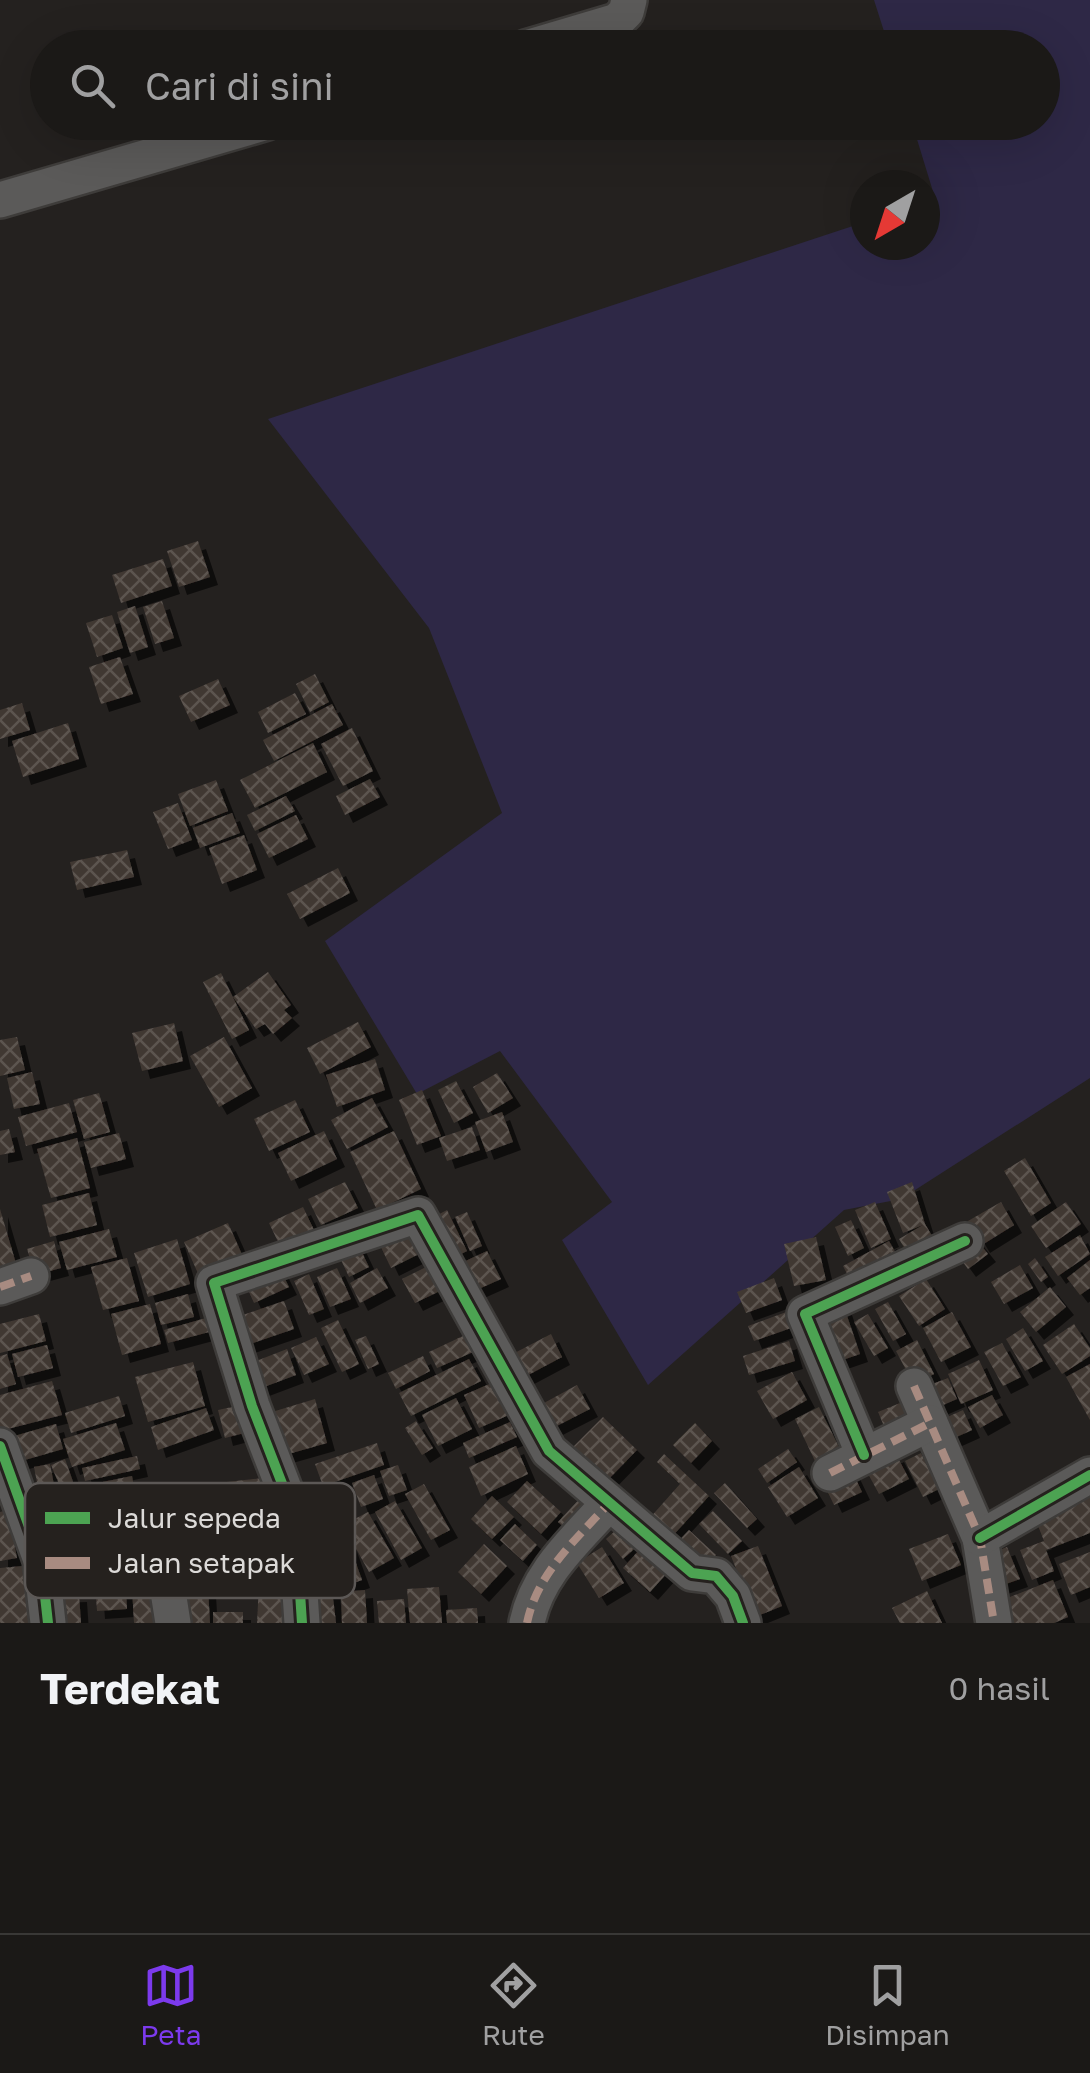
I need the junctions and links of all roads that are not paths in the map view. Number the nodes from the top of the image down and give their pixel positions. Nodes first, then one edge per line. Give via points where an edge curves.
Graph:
1 (629, 0) edge
2 (586, 30) edge
3 (205, 140) edge
4 (0, 200) edge
5 (964, 1241) dead end
6 (914, 1386) dead end
7 (930, 1423) junction
8 (0, 1446) edge
9 (864, 1455) junction
10 (830, 1473) dead end
11 (1090, 1475) edge
12 (283, 1483) edge
13 (609, 1503) junction
14 (25, 1516) edge
15 (980, 1538) junction
16 (45, 1598) edge
17 (169, 1598) edge
18 (301, 1598) edge
19 (48, 1623) edge
20 (173, 1623) edge
21 (302, 1623) edge
22 (528, 1623) edge
23 (743, 1623) edge
24 (994, 1623) edge

1 - 2 street via 616,21
3 - 4 street
5 - 9 street via 805,1314
6 - 7 street
7 - 9 street
7 - 15 street
8 - 14 street
9 - 10 street
11 - 15 street
12 - 13 street via 214,1283 418,1215 549,1452
13 - 22 street via 551,1568 532,1597
13 - 23 street via 692,1572 716,1576
15 - 24 street
16 - 19 street
17 - 20 street
18 - 21 street

